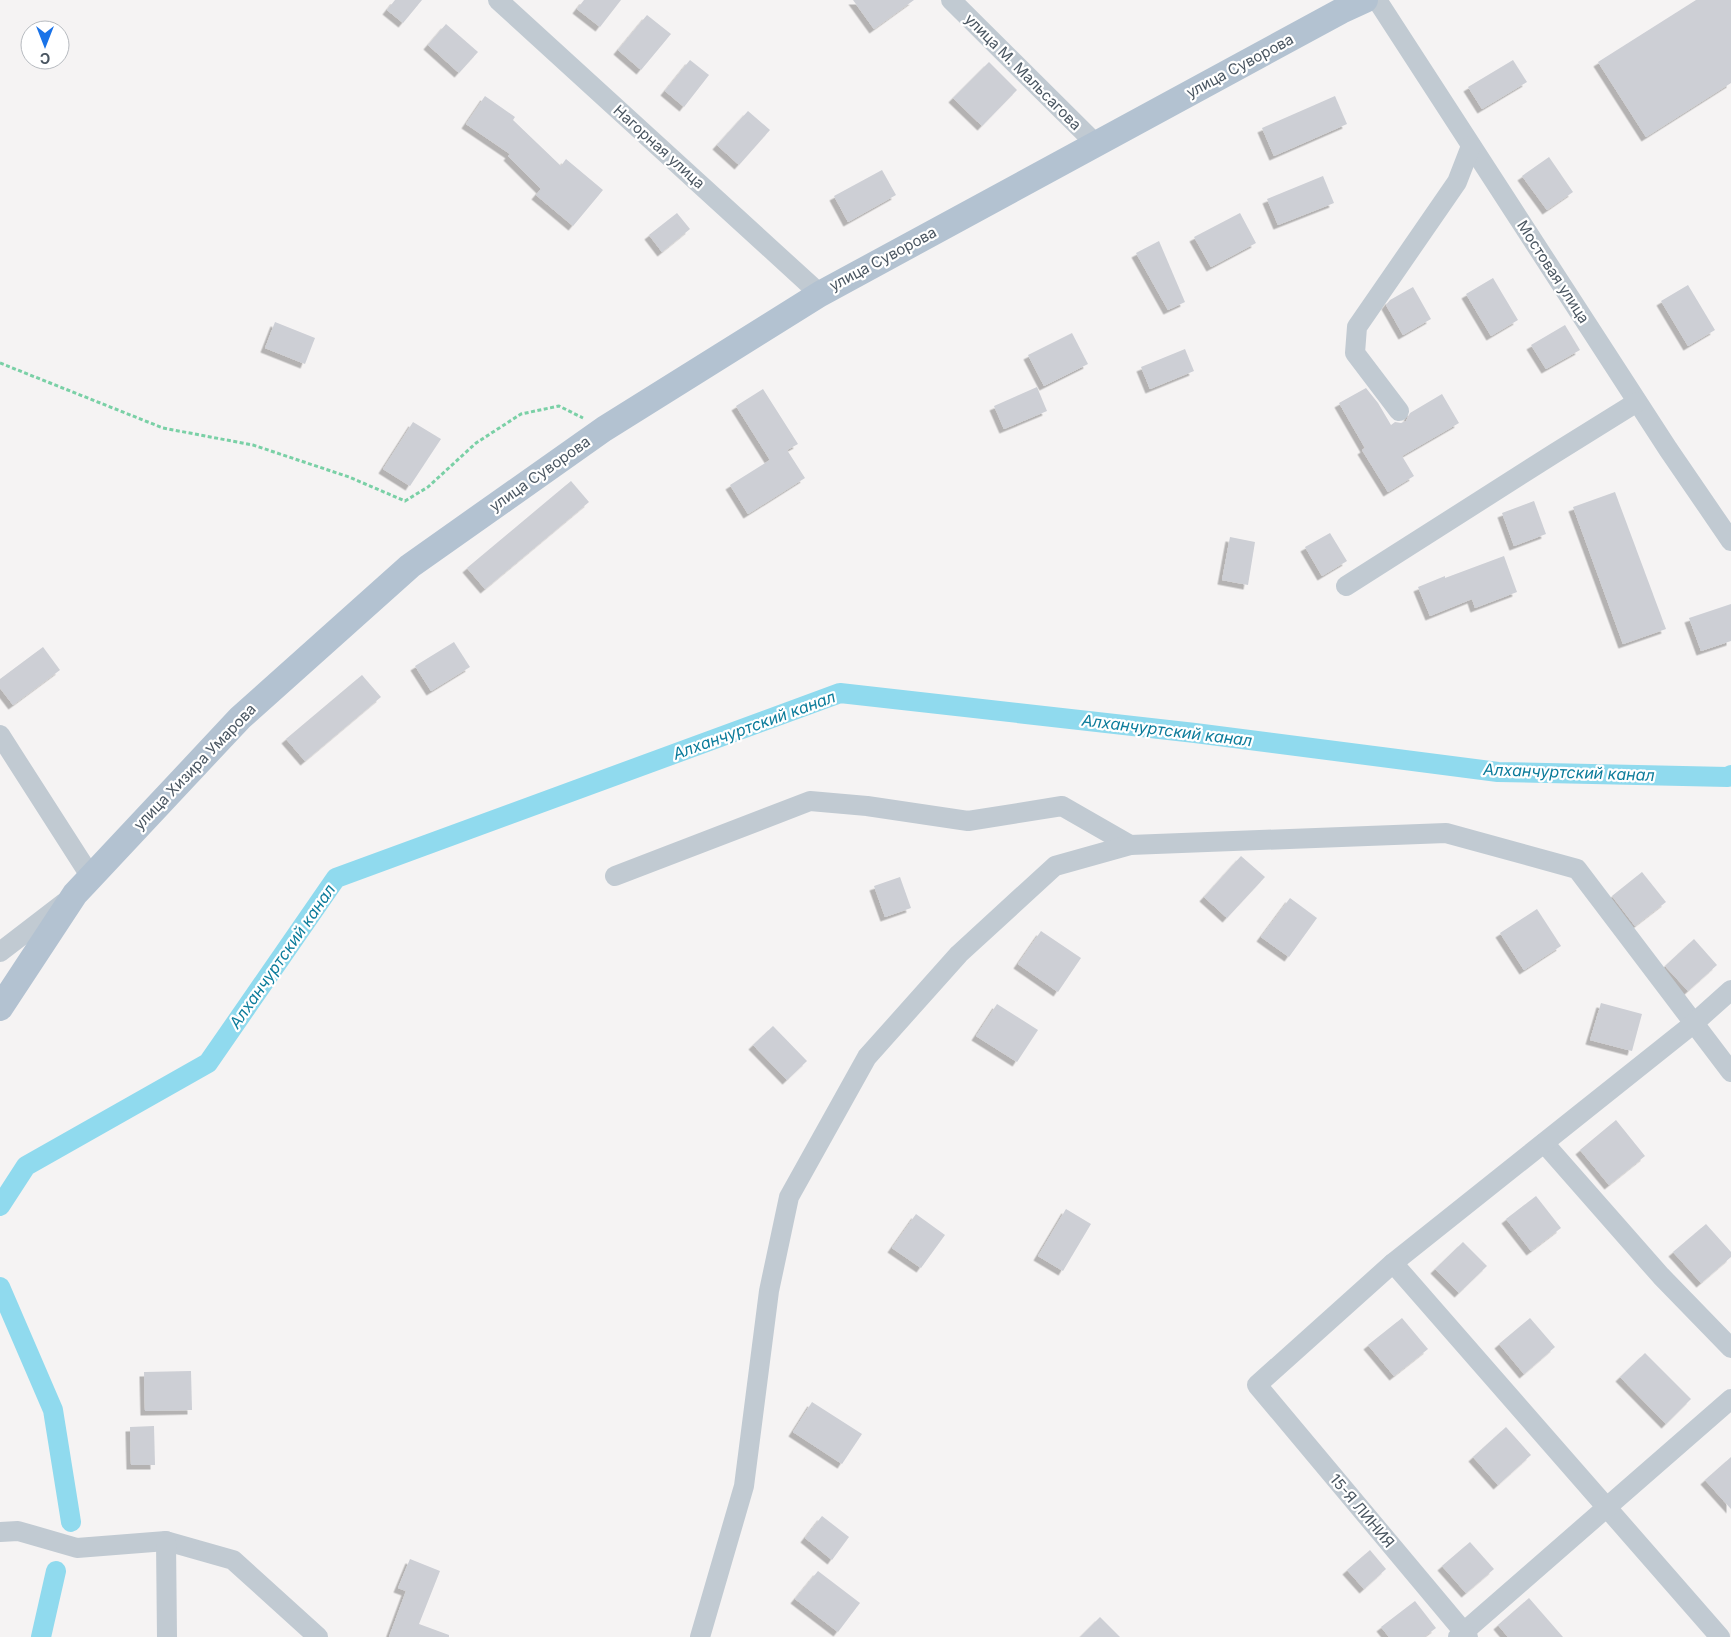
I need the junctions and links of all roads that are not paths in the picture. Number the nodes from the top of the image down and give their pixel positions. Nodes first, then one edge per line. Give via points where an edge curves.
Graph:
1 (498, 0) edge
2 (951, 0) edge
3 (1365, 0) edge
4 (1377, 0) edge
5 (1096, 144) junction
6 (1471, 146) junction
7 (820, 294) junction
8 (1637, 402) junction
9 (1399, 411) dead end
10 (1731, 542) edge
11 (424, 556) joint
12 (1346, 586) dead end
13 (0, 735) edge
14 (1130, 845) junction
15 (615, 876) dead end
16 (83, 885) junction
17 (0, 952) edge
18 (1731, 990) edge
19 (0, 1008) edge
20 (1693, 1024) junction
21 (1731, 1072) edge
22 (1544, 1143) junction
23 (1393, 1263) junction
24 (1731, 1348) edge
25 (1731, 1399) edge
26 (1606, 1508) junction
27 (0, 1532) edge
28 (166, 1541) junction
29 (1463, 1635) edge
30 (167, 1637) edge
31 (318, 1637) edge
32 (700, 1637) edge
33 (1720, 1637) edge

1 - 7 street, Нагорная улица
2 - 5 street, улица М. Мальсагова
3 - 5 main road, улица Суворова
4 - 6 street, Мостовая улица
5 - 7 main road, улица Суворова
6 - 8 street, Мостовая улица
6 - 9 street via 1457,182 1357,327 1354,353
7 - 11 main road, улица Суворова via 604,429
8 - 10 street, Мостовая улица
8 - 12 street
11 - 16 main road, улица Хизира Умарова via 240,718
13 - 16 street
14 - 15 street via 1062,806 968,821 810,801
14 - 20 street via 1446,833 1577,869
14 - 32 street via 1055,866 959,954 867,1057 789,1197 768,1291 744,1486
16 - 17 street
16 - 19 main road, улица Хизира Умарова
18 - 20 street
20 - 21 street
20 - 22 street
22 - 23 street
22 - 24 street via 1661,1276
23 - 26 street
23 - 29 street, 15-Я ЛИНИЯ via 1257,1385
25 - 26 street
26 - 29 street
26 - 33 street
27 - 28 street via 18,1531 78,1548
28 - 30 street
28 - 31 street via 233,1560

